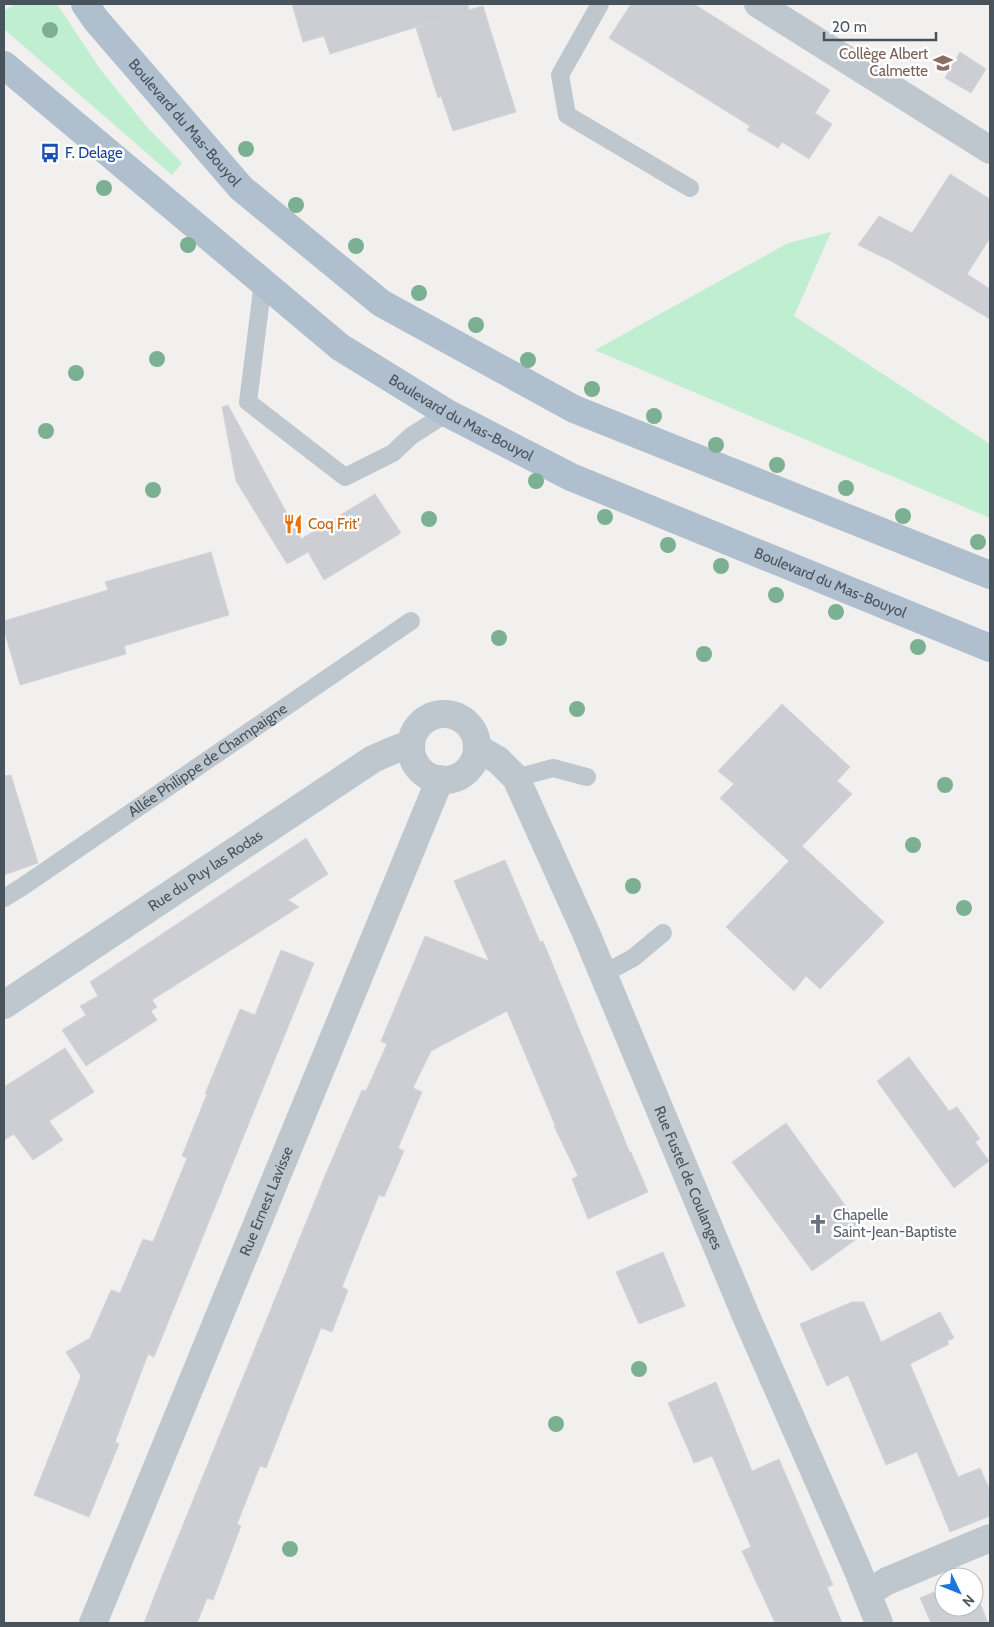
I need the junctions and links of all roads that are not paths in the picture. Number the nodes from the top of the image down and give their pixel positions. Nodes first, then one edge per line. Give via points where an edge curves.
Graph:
1 (86, 4) edge
2 (600, 4) edge
3 (758, 4) edge
4 (4, 65) edge
5 (990, 150) edge
6 (690, 188) dead end
7 (263, 282) junction
8 (447, 413) junction
9 (990, 575) edge
10 (411, 621) dead end
11 (990, 648) edge
12 (411, 744) junction
13 (477, 748) junction
14 (587, 777) dead end
15 (516, 778) junction
16 (440, 779) junction
17 (4, 898) edge
18 (663, 933) dead end
19 (603, 974) junction
20 (4, 1005) edge
21 (990, 1538) edge
22 (868, 1593) junction
23 (93, 1623) edge
24 (879, 1623) edge

1 - 9 main road, Boulevard du Mas-Bouyol via 96,20 241,188 381,304 574,409
2 - 6 lane via 560,75 567,115
3 - 5 street
4 - 7 main road, Boulevard du Mas-Bouyol
7 - 8 main road, Boulevard du Mas-Bouyol via 340,347
7 - 8 lane via 248,402 345,477 393,453 410,436
8 - 11 main road, Boulevard du Mas-Bouyol via 570,477
10 - 17 lane, Allée Philippe de Champaigne
12 - 13 street via 419,726 427,719 446,714 456,716 472,728
12 - 16 street via 419,767 430,777
12 - 20 street, Rue du Puy las Rodas via 372,759
13 - 15 street, Rue Fustel de Coulanges via 498,760
13 - 16 street via 470,768 451,780
14 - 15 lane via 554,768
15 - 19 street, Rue Fustel de Coulanges
16 - 23 street, Rue Ernest Lavisse
18 - 19 lane via 633,958
19 - 22 street, Rue Fustel de Coulanges via 739,1300
21 - 22 street via 887,1581
22 - 24 street, Rue Fustel de Coulanges

